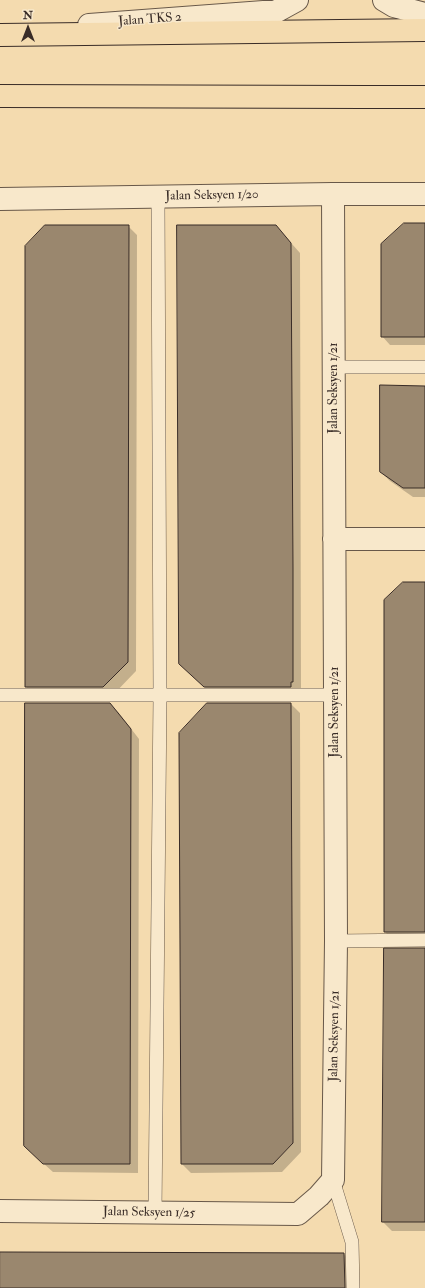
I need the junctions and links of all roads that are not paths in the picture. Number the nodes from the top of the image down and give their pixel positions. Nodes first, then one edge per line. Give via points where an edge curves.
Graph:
1 (297, 0) edge
2 (384, 0) edge
3 (425, 14) edge
4 (425, 30) edge
5 (0, 31) edge
6 (0, 35) edge
7 (0, 96) edge
8 (425, 96) edge
9 (333, 194) junction
10 (425, 194) edge
11 (158, 197) junction
12 (0, 199) edge
13 (425, 366) edge
14 (334, 367) junction
15 (334, 539) junction
16 (425, 540) edge
17 (0, 695) edge
18 (335, 695) junction
19 (160, 696) junction
20 (425, 940) edge
21 (336, 941) junction
22 (333, 1180) junction
23 (0, 1211) edge
24 (155, 1213) junction
25 (353, 1288) edge

1 - 5 street, Jalan TKS 2 via 277,11
2 - 3 street via 394,6
4 - 6 highway
7 - 8 highway
9 - 10 street, Jalan Seksyen 1/20
9 - 11 street, Jalan Seksyen 1/20
9 - 14 street, Jalan Seksyen 1/21
11 - 12 street, Jalan Seksyen 1/20
11 - 19 lane
13 - 14 lane
14 - 15 street, Jalan Seksyen 1/21
15 - 16 street
15 - 18 street, Jalan Seksyen 1/21
17 - 19 lane
18 - 19 lane
18 - 21 street, Jalan Seksyen 1/21
19 - 24 lane
20 - 21 lane
21 - 22 street, Jalan Seksyen 1/21
22 - 24 street, Jalan Seksyen 1/25 via 298,1214
22 - 25 lane via 352,1242
23 - 24 street, Jalan Seksyen 1/25

